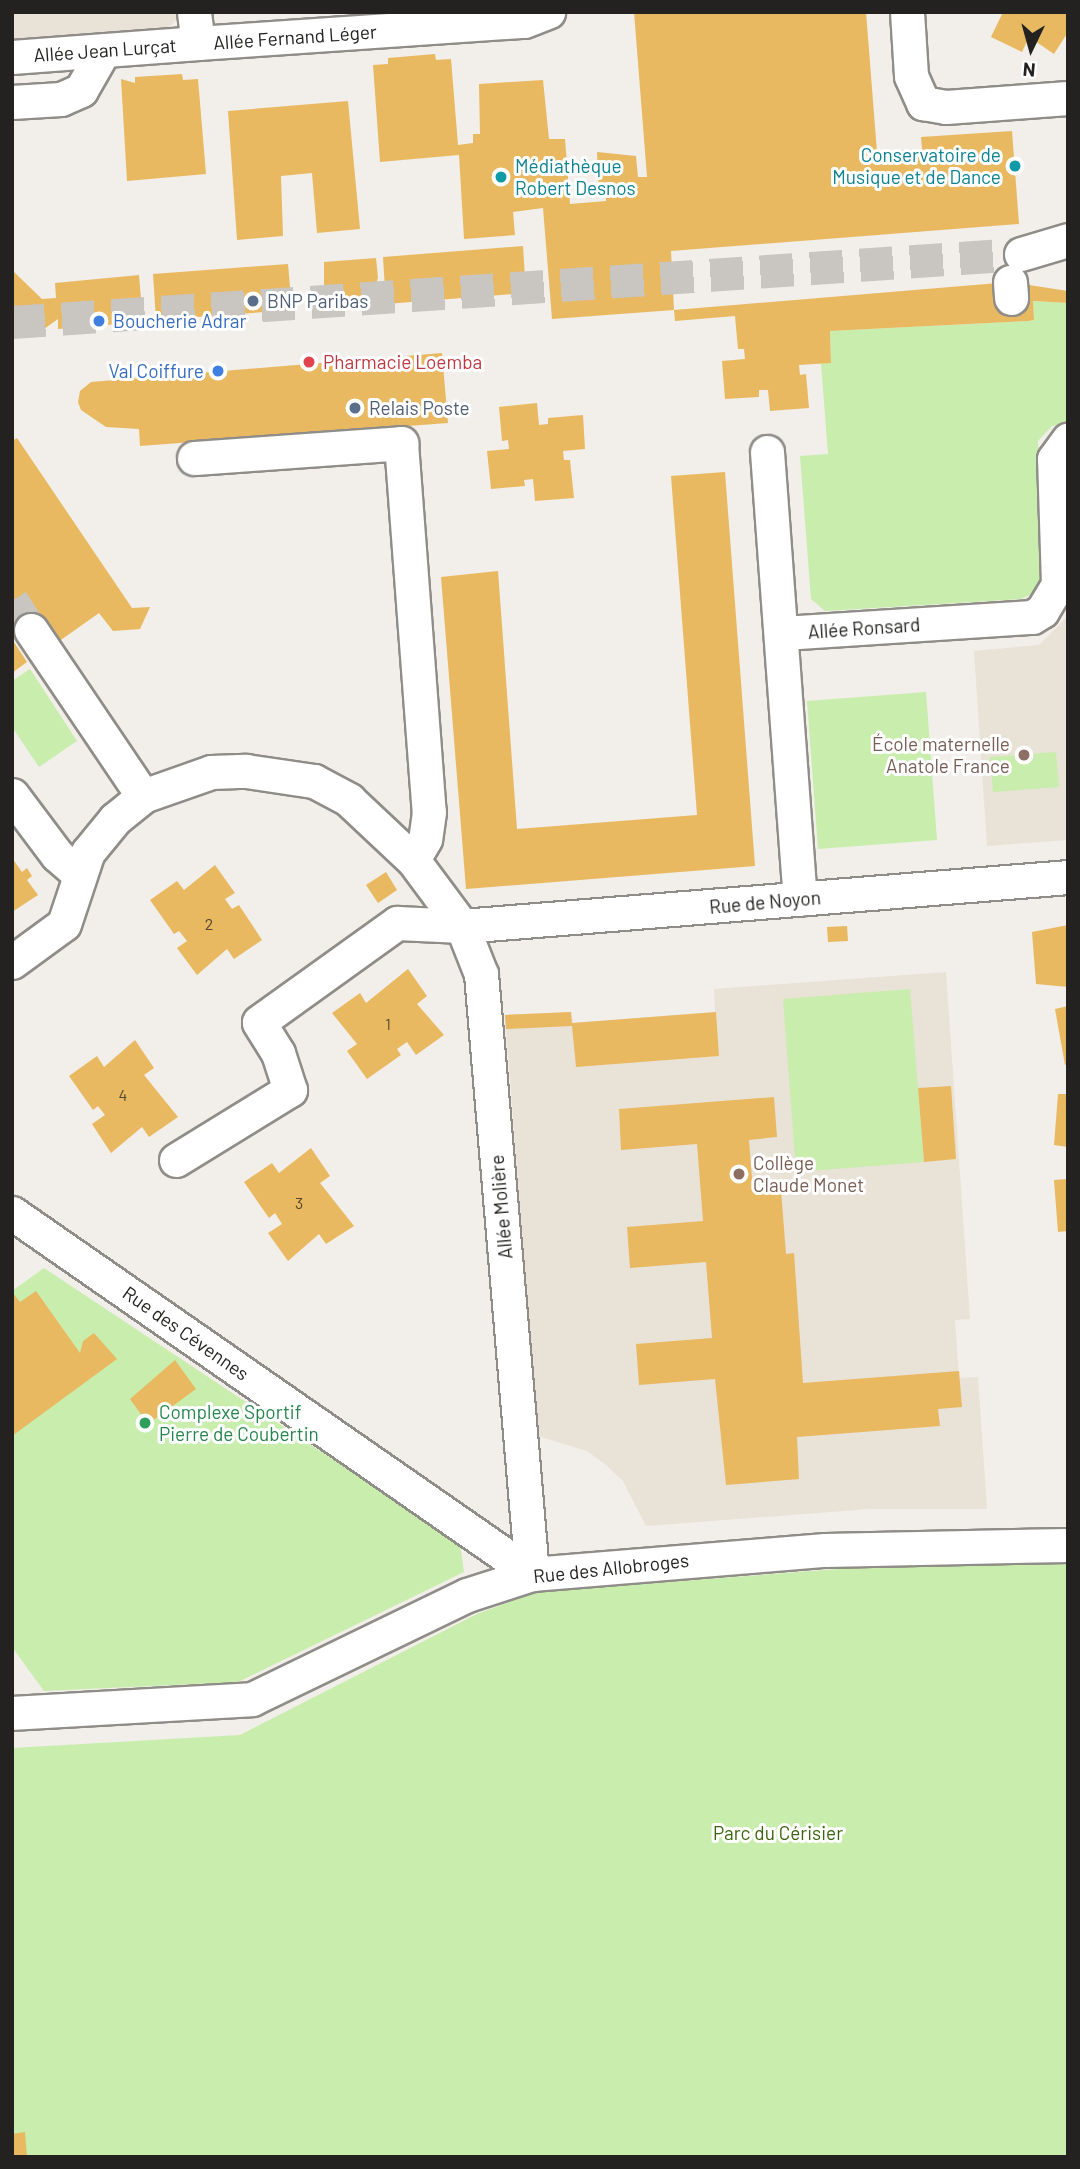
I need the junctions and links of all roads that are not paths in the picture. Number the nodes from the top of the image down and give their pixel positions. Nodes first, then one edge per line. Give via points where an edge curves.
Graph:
1 (548, 12) edge
2 (907, 12) edge
3 (196, 28) edge
4 (104, 50) junction
5 (12, 57) edge
6 (1068, 98) edge
7 (12, 102) edge
8 (1068, 240) edge
9 (1068, 260) edge
10 (1062, 445) edge
11 (767, 452) dead end
12 (194, 458) dead end
13 (32, 630) tunnel mouth
14 (783, 633) junction
15 (12, 795) edge
16 (144, 796) junction
17 (413, 860) junction
18 (78, 873) junction
19 (1068, 877) edge
20 (800, 899) junction
21 (462, 926) junction
22 (12, 962) edge
23 (176, 1160) dead end
24 (16, 1221) edge
25 (1068, 1545) edge
26 (532, 1574) junction
27 (12, 1713) edge

1 - 3 street, Allée Fernand Léger via 524,21
2 - 6 street via 911,76 923,103 946,107
3 - 4 street, Allée Jean Lurçat
4 - 5 street, Allée Jean Lurçat
4 - 7 street via 81,90 61,99
8 - 9 street via 1021,254
10 - 14 street, Allée Ronsard via 1053,479 1059,573 1055,592 1042,611 1032,617
11 - 14 street
12 - 17 street via 401,443 429,812
13 - 16 street
14 - 20 street, Allée Ronsard
15 - 18 street
16 - 17 street, Allée Molière via 211,772 270,773 314,781 349,800
16 - 18 street via 100,835
17 - 21 street, Allée Molière
18 - 22 street via 64,924
19 - 20 street, Rue de Noyon
20 - 21 street, Rue de Noyon
21 - 23 street, Rue de Noyon via 397,923 259,1022 278,1054 290,1090
21 - 26 street, Allée Molière via 481,974
24 - 26 street, Rue des Cévennes
25 - 26 street, Rue des Allobroges via 825,1550
26 - 27 street, Rue des Allobroges via 467,1595 253,1699

